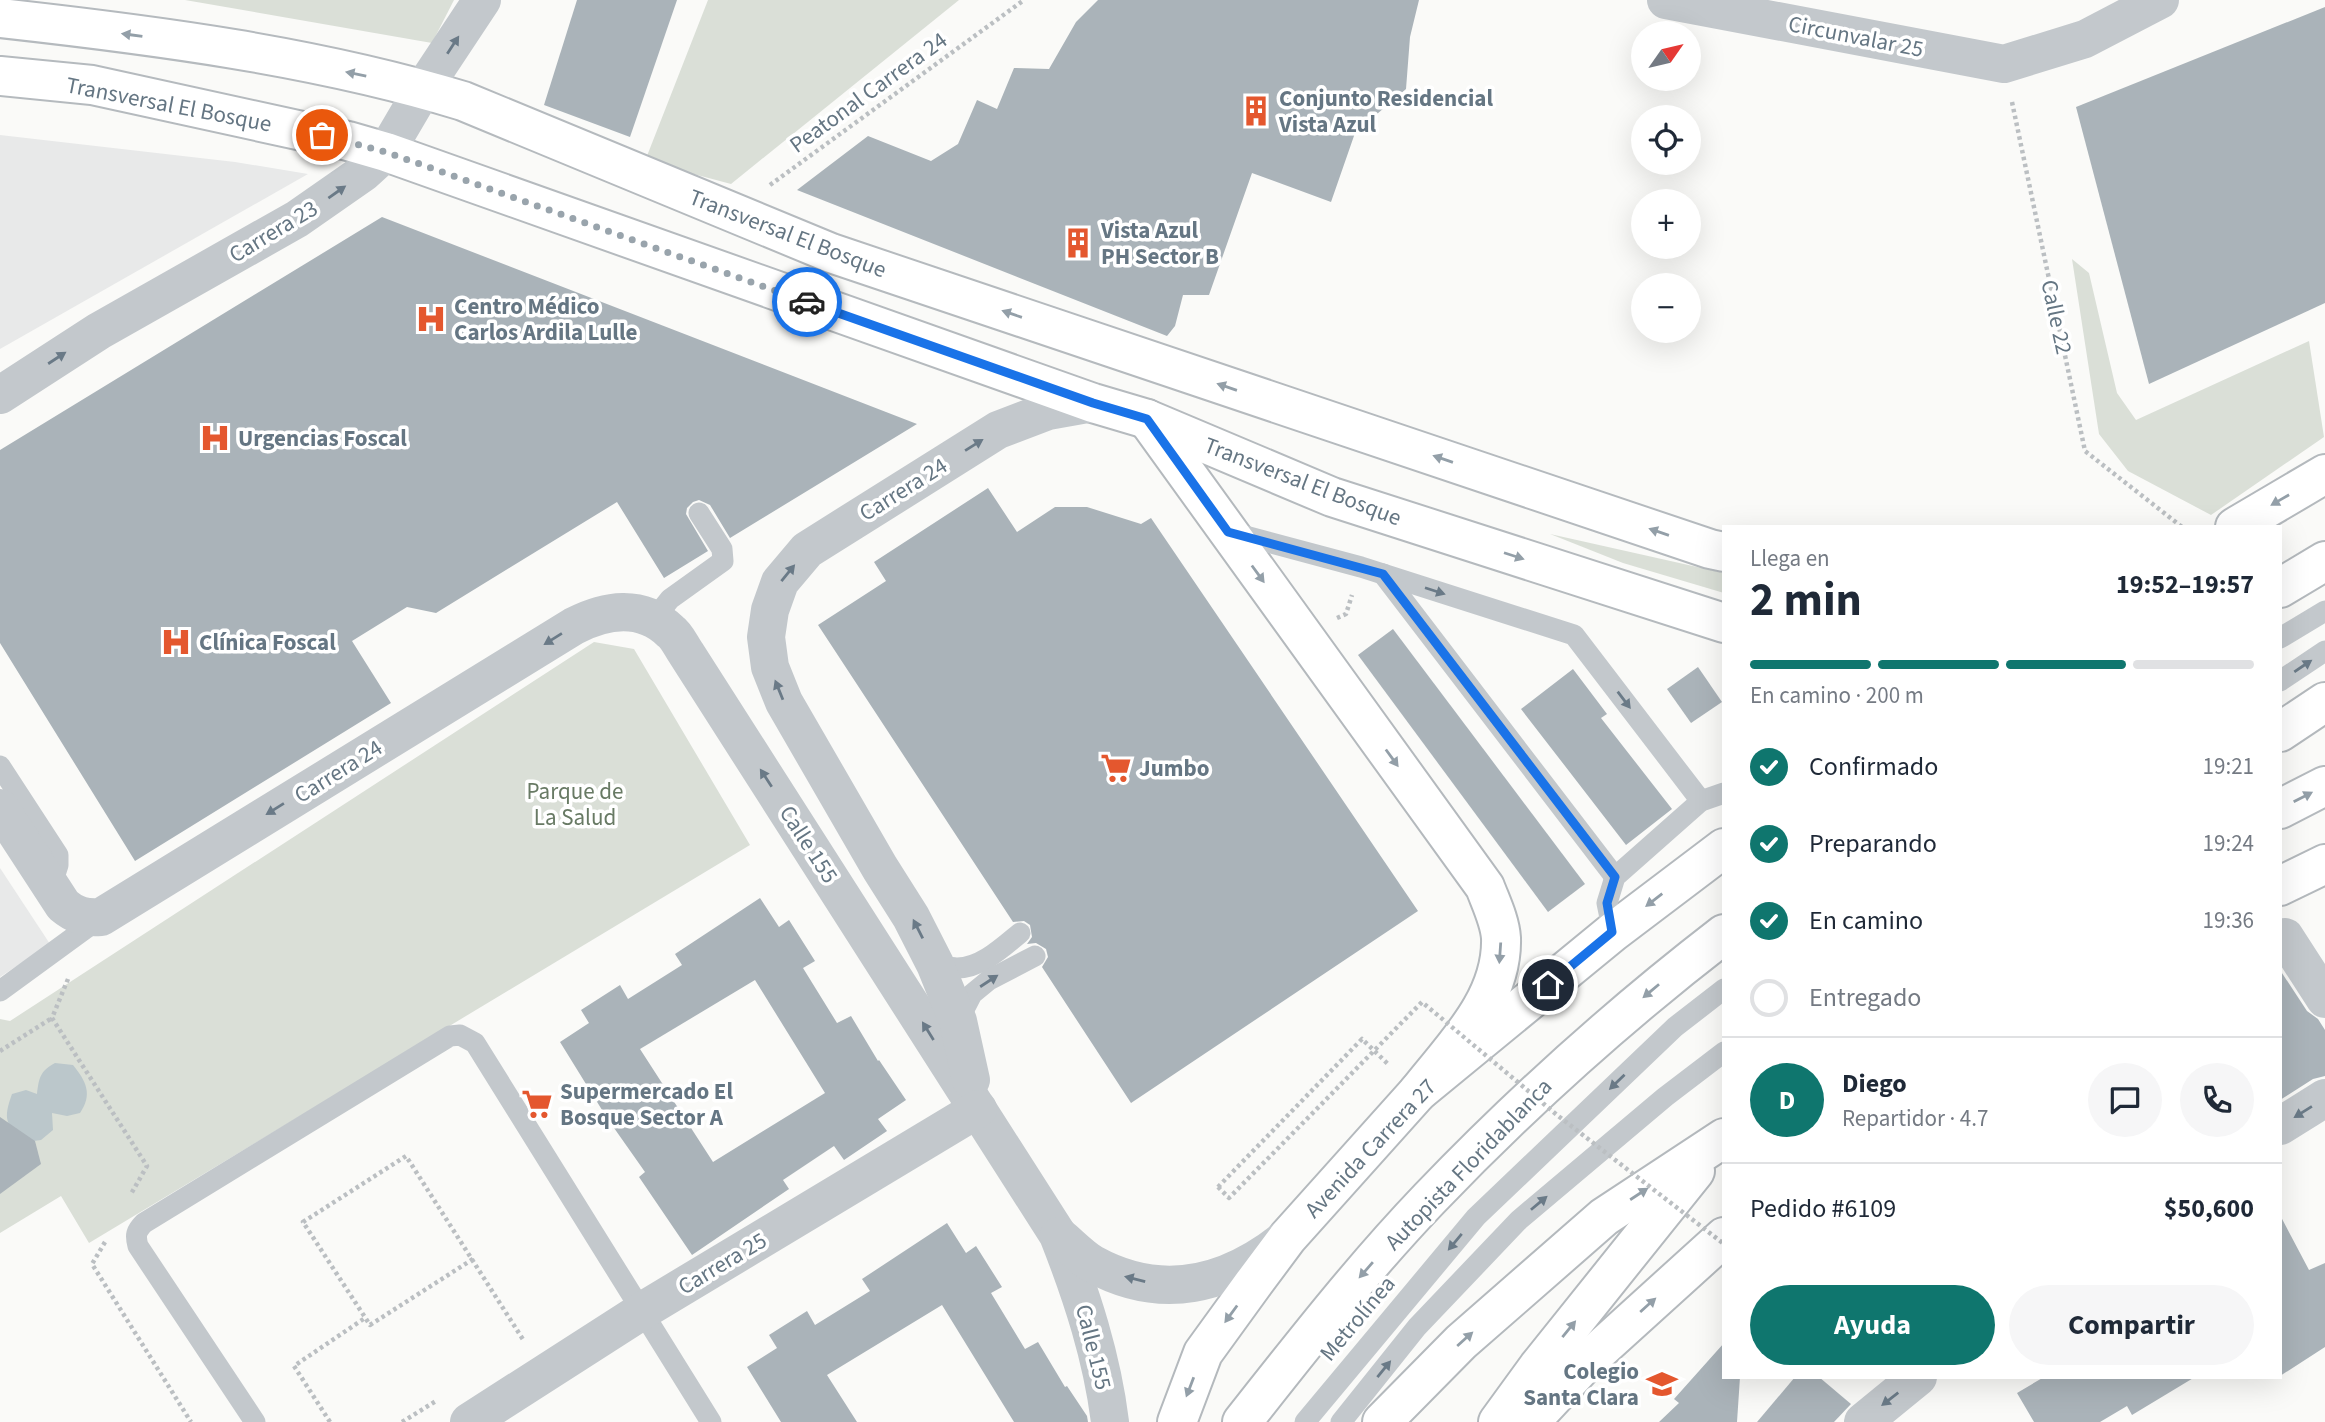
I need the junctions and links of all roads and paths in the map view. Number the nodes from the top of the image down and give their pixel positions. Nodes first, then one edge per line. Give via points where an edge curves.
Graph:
1 (482, 0) edge
2 (1024, 0) edge
3 (1666, 0) edge
4 (2160, 0) edge
5 (0, 18) edge
6 (2004, 64) junction
7 (0, 76) edge
8 (423, 89) junction
9 (386, 152) junction
10 (733, 212) junction
11 (0, 395) edge
12 (1093, 403) junction
13 (1147, 419) junction
14 (2325, 474) edge
15 (699, 513) dead end
16 (2179, 525) edge
17 (2238, 525) edge
18 (1228, 532) junction
19 (1722, 552) edge
20 (2325, 561) edge
21 (1360, 567) junction
22 (1383, 574) junction
23 (2282, 587) edge
24 (2325, 611) edge
25 (654, 619) junction
26 (1722, 622) edge
27 (766, 636) joint
28 (1303, 636) junction
29 (2282, 637) edge
30 (2325, 651) edge
31 (2282, 680) edge
32 (2325, 702) edge
33 (2282, 731) edge
34 (0, 766) edge
35 (2325, 786) edge
36 (1722, 794) edge
37 (1701, 801) junction
38 (0, 808) edge
39 (2282, 808) edge
40 (1722, 850) edge
41 (2325, 864) edge
42 (1615, 877) junction
43 (2282, 885) edge
44 (57, 896) junction
45 (101, 916) junction
46 (1612, 932) junction
47 (1020, 933) dead end
48 (1722, 936) edge
49 (2285, 937) dead end
50 (1035, 956) dead end
51 (935, 964) junction
52 (73, 969) dead end
53 (0, 991) edge
54 (1722, 991) edge
55 (2325, 999) edge
56 (52, 1018) junction
57 (958, 1021) junction
58 (1362, 1039) dead end
59 (0, 1051) edge
60 (1722, 1054) edge
61 (1418, 1092) junction
62 (2325, 1098) edge
63 (978, 1110) junction
64 (2282, 1125) edge
65 (1721, 1140) edge
66 (129, 1198) dead end
67 (111, 1231) dead end
68 (1058, 1235) junction
69 (1288, 1237) junction
70 (1722, 1239) edge
71 (1722, 1242) edge
72 (473, 1259) junction
73 (642, 1311) junction
74 (365, 1318) junction
75 (526, 1344) dead end
76 (1916, 1379) edge
77 (191, 1422) edge
78 (256, 1422) edge
79 (330, 1422) edge
80 (469, 1422) edge
81 (711, 1422) edge
82 (1111, 1422) edge
83 (1177, 1422) edge
84 (1242, 1422) edge
85 (1305, 1422) edge
86 (1341, 1422) edge
87 (1382, 1422) edge
88 (1498, 1422) edge
89 (1531, 1422) edge
90 (1864, 1422) edge

8 -> 1 street, Carrera 23
2 - 10 path, Peatonal Carrera 24
3 - 6 street, Circunvalar 25
4 - 6 street via 2085,39
8 -> 5 main road, Transversal El Bosque via 246,52
6 - 16 path, Calle 22 via 2085,451
7 - 9 main road, Transversal El Bosque via 92,85
8 - 9 street, Carrera 23
8 - 10 main road, Transversal El Bosque via 463,101
11 -> 9 street, Carrera 23 via 99,331 297,219
9 - 12 main road, Transversal El Bosque
19 -> 10 main road, Transversal El Bosque via 831,253
12 - 13 main road, Transversal El Bosque
27 -> 12 street, Carrera 24 via 780,582 807,550 998,430 1048,411
13 - 18 main road
13 -> 26 main road, Transversal El Bosque via 1332,497
14 -> 17 main road
15 - 25 lane via 722,548 723,561 670,599
18 - 21 lane
18 -> 28 main road
20 - 23 main road
21 - 22 lane
21 - 28 path via 1346,614
22 -> 37 lane via 1574,635
22 - 42 lane
24 - 29 lane
25 -> 45 street, Carrera 24 via 614,611 574,626
63 -> 25 street, Calle 155 via 686,653 671,631
51 -> 27 street, Calle 155 via 784,702 770,667
28 -> 61 main road via 1485,887 1501,937 1498,970 1481,1011
31 -> 30 lane
32 - 33 main road
34 - 44 lane via 58,855
39 -> 35 main road
36 - 37 lane
37 - 42 lane
38 - 44 street
40 -> 46 main road, Avenida Carrera 27
41 - 43 main road
42 - 46 lane via 1607,903
44 - 45 street via 74,914
45 - 53 lane
46 - 61 main road, Avenida Carrera 27
47 - 51 lane via 972,965
48 -> 84 main road, Autopista Floridablanca via 1537,1091 1427,1200 1325,1316
49 - 55 street
57 -> 50 lane via 972,994
51 - 57 street, Calle 155
52 - 56 path
54 -> 85 lane, Metrolínea via 1675,1027 1476,1217
56 - 59 path
56 - 66 path via 147,1166
57 - 63 street, Calle 155
58 - 71 path, bridge via 1218,1187 1229,1198 1422,1002 1557,1115
86 -> 60 lane via 1417,1327 1519,1220
61 - 69 main road, Avenida Carrera 27
62 -> 64 street
63 - 68 street, Calle 155
63 - 73 street, Carrera 25
87 -> 65 main road via 1461,1342 1604,1217
88 -> 65 main road
67 - 77 path via 92,1264
69 -> 68 street, Calle 155 via 1261,1258 1222,1278 1178,1286 1134,1281 1102,1268
68 - 82 street, Calle 155 via 1088,1317
69 -> 83 main road, Avenida Carrera 27 via 1203,1353
89 -> 70 main road via 1585,1363
72 - 74 path via 370,1325
72 - 74 path via 406,1156 303,1222
72 - 75 path
73 - 78 lane via 475,1043 460,1035 450,1036 137,1230 138,1246
73 - 80 street, Carrera 25
73 - 81 lane
74 - 79 path via 294,1366
76 -> 90 street

